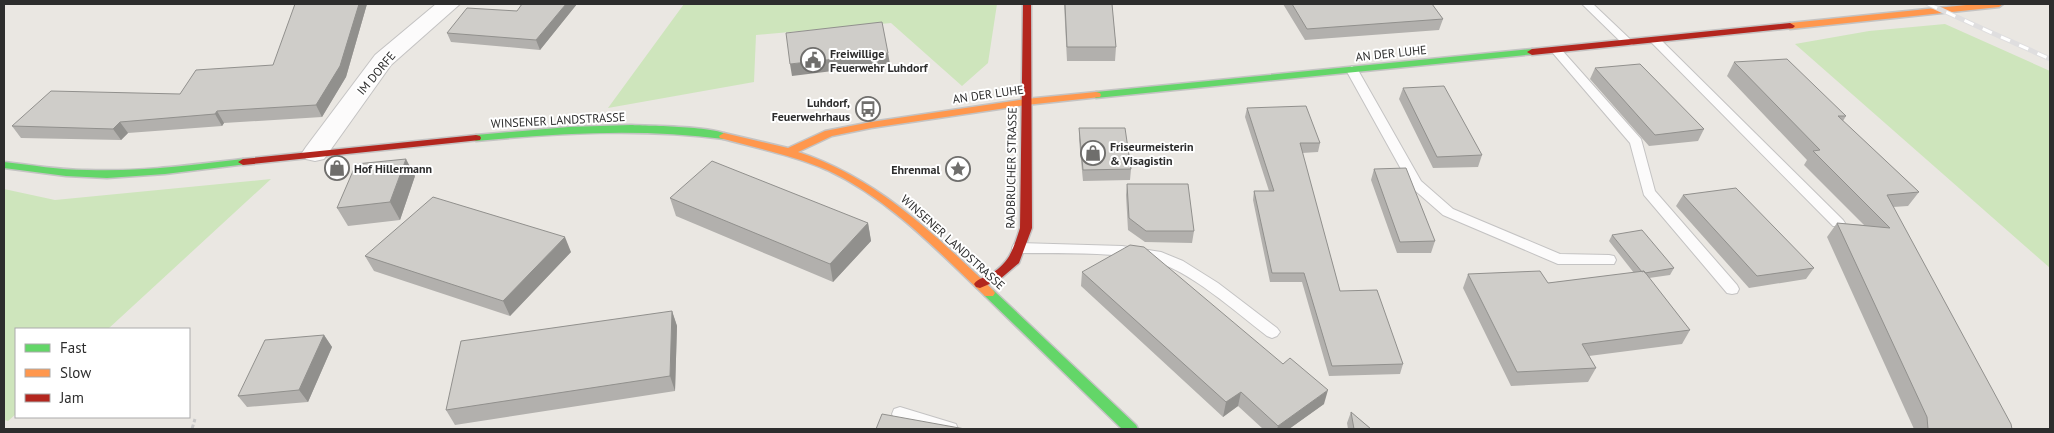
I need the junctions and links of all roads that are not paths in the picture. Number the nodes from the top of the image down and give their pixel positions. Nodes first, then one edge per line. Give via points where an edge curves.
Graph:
1 (449, 4) edge
2 (1027, 4) edge
3 (1586, 4) edge
4 (1999, 4) edge
5 (1655, 40) junction
6 (1628, 43) junction
7 (1556, 50) junction
8 (1352, 70) junction
9 (1026, 102) junction
10 (791, 151) junction
11 (315, 154) junction
12 (4, 165) edge
13 (1838, 224) edge
14 (1019, 248) junction
15 (1609, 260) dead end
16 (980, 284) junction
17 (1732, 289) dead end
18 (1272, 332) dead end
19 (900, 414) dead end
20 (950, 429) edge
21 (1131, 429) edge

1 - 11 street, IM DORFE via 383,60
2 - 9 street, RADBRUCHER STRASSE
3 - 6 lane
4 - 5 street, AN DER LUHE
5 - 6 street, AN DER LUHE
5 - 13 lane
6 - 7 street, AN DER LUHE
7 - 8 street, AN DER LUHE
7 - 17 lane via 1636,142 1649,192
8 - 9 street, AN DER LUHE
8 - 15 lane via 1416,184 1448,212 1558,259
9 - 10 street, AN DER LUHE via 871,124 829,133
9 - 14 street, RADBRUCHER STRASSE via 1026,228
10 - 11 street, WINSENER LANDSTRASSE via 731,136 673,130 603,129
10 - 16 street, WINSENER LANDSTRASSE via 849,177 896,208
11 - 12 street, WINSENER LANDSTRASSE via 154,172 101,174 45,172
14 - 16 street, RADBRUCHER STRASSE via 1015,260
14 - 18 lane via 1122,251 1156,256 1178,265
16 - 21 street, WINSENER LANDSTRASSE
19 - 20 lane

